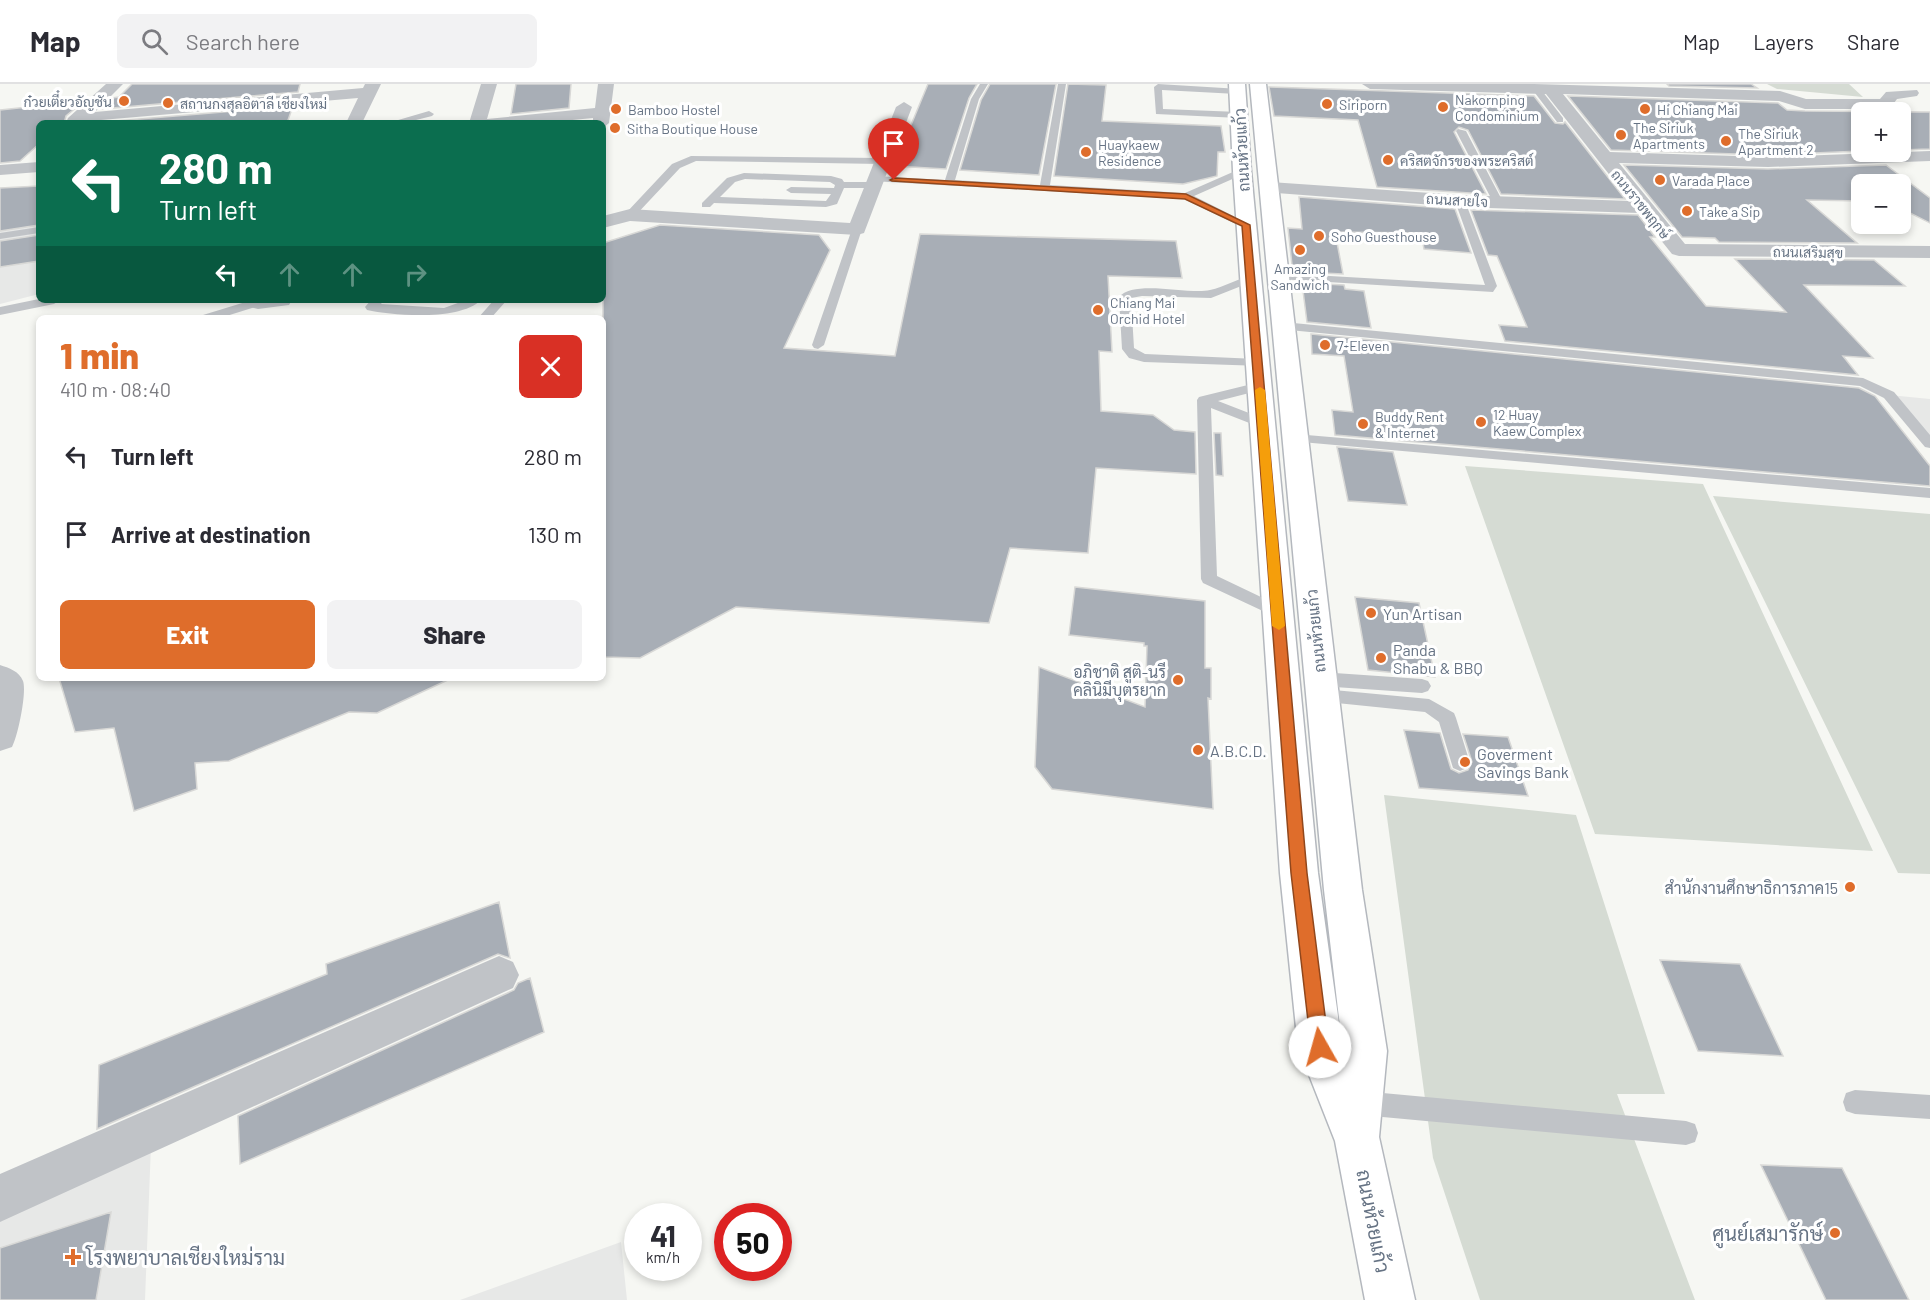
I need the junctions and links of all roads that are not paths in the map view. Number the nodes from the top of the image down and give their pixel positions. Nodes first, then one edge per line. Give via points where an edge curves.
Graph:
1 (115, 84) edge
2 (489, 84) edge
3 (606, 84) edge
4 (984, 84) edge
5 (1062, 84) edge
6 (1370, 84) edge
7 (371, 88) edge
8 (1544, 89) junction
9 (1243, 93) edge
10 (1911, 93) dead end
11 (904, 107) dead end
12 (429, 114) dead end
13 (602, 118) edge
14 (76, 120) edge
15 (355, 120) edge
16 (405, 120) edge
17 (478, 120) edge
18 (558, 120) edge
19 (1560, 120) dead end
20 (1461, 131) dead end
21 (1930, 156) edge
22 (1604, 157) junction
23 (32, 168) edge
24 (0, 170) edge
25 (1242, 171) junction
26 (877, 175) junction
27 (949, 183) junction
28 (723, 188) junction
29 (839, 188) junction
30 (1269, 188) junction
31 (746, 189) dead end
32 (1044, 189) junction
33 (779, 190) dead end
34 (1186, 196) junction
35 (1460, 201) junction
36 (1498, 202) junction
37 (1645, 207) junction
38 (630, 215) junction
39 (606, 221) edge
40 (1246, 225) junction
41 (857, 229) junction
42 (36, 230) edge
43 (0, 236) edge
44 (1678, 250) joint
45 (1930, 252) edge
46 (1906, 253) junction
47 (1930, 275) edge
48 (1278, 276) junction
49 (1250, 279) junction
50 (39, 303) edge
51 (252, 303) edge
52 (375, 303) edge
53 (469, 303) edge
54 (498, 303) edge
55 (0, 311) edge
56 (216, 315) edge
57 (487, 315) edge
58 (1283, 326) junction
59 (818, 345) dead end
60 (1258, 374) junction
61 (1204, 400) junction
62 (1262, 423) junction
63 (1295, 438) junction
64 (1930, 444) edge
65 (1930, 493) edge
66 (1278, 612) junction
67 (4, 680) edge
68 (1422, 686) dead end
69 (1322, 688) junction
70 (0, 738) edge
71 (1460, 763) dead end
72 (499, 975) dead end
73 (1855, 1102) dead end
74 (1930, 1107) edge
75 (1359, 1122) junction
76 (1686, 1133) dead end
77 (0, 1198) edge
78 (1390, 1300) edge

1 - 14 street
2 - 17 street
3 - 13 street
4 - 27 lane via 975,99
5 - 32 lane
6 - 8 street
7 - 14 street
7 - 15 street
8 - 10 street via 1780,96 1805,104 1885,104 1892,95
8 - 19 lane
8 - 22 street, ถนนราชพฤกษ์
9 - 9 lane via 1159,111 1158,87
9 - 25 main road, ถนนห้วยแก้ว
9 - 30 main road, ถนนห้วยแก้ว
11 - 26 street
12 - 16 lane
13 - 18 street
20 - 36 lane
21 - 22 street, ถนนราชพฤกษ์ via 1768,162
22 - 37 street, ถนนราชพฤกษ์
23 - 24 street
25 - 34 lane
25 - 40 main road, ถนนห้วยแก้ว
26 - 27 lane
26 - 29 lane
26 - 38 lane via 842,159 694,158 676,166
26 - 41 street
27 - 32 lane
28 - 29 lane via 737,177 753,176 831,179 838,181
28 - 29 lane via 709,203 826,204 833,202
28 - 31 lane
29 - 33 lane
30 - 35 street, ถนนสายใจ
30 - 48 main road, ถนนห้วยแก้ว
32 - 34 lane
34 - 40 lane
35 - 36 street, ถนนสายใจ
35 - 48 lane via 1489,289
36 - 37 street, ถนนสายใจ
37 - 44 street, ถนนราชพฤกษ์
38 - 39 street
38 - 41 street
40 - 49 main road, ถนนห้วยแก้ว
41 - 59 lane
42 - 43 lane
44 - 46 street, ถนนเสริมสุข
45 - 46 street, ถนนเสริมสุข
46 - 47 street
48 - 58 main road, ถนนห้วยแก้ว
49 - 60 main road, ถนนห้วยแก้ว
49 - 60 lane via 1212,294 1126,295 1128,349 1144,358
50 - 55 lane
51 - 56 lane
52 - 53 lane via 371,307 444,312
54 - 57 lane
58 - 63 main road, ถนนห้วยแก้ว
58 - 64 lane via 1863,382 1889,396
60 - 61 lane
60 - 62 main road, ถนนห้วยแก้ว
61 - 62 lane
61 - 66 lane via 1209,579
62 - 66 main road, ถนนห้วยแก้ว
63 - 65 lane
63 - 69 main road, ถนนห้วยแก้ว
66 - 75 main road, ถนนห้วยแก้ว via 1302,907 1320,1047
67 - 70 street
68 - 69 lane
69 - 71 lane via 1429,706 1447,718
69 - 75 main road, ถนนห้วยแก้ว via 1365,1051
72 - 77 street
73 - 74 lane
75 - 76 lane
75 - 78 main road, ถนนห้วยแก้ว

